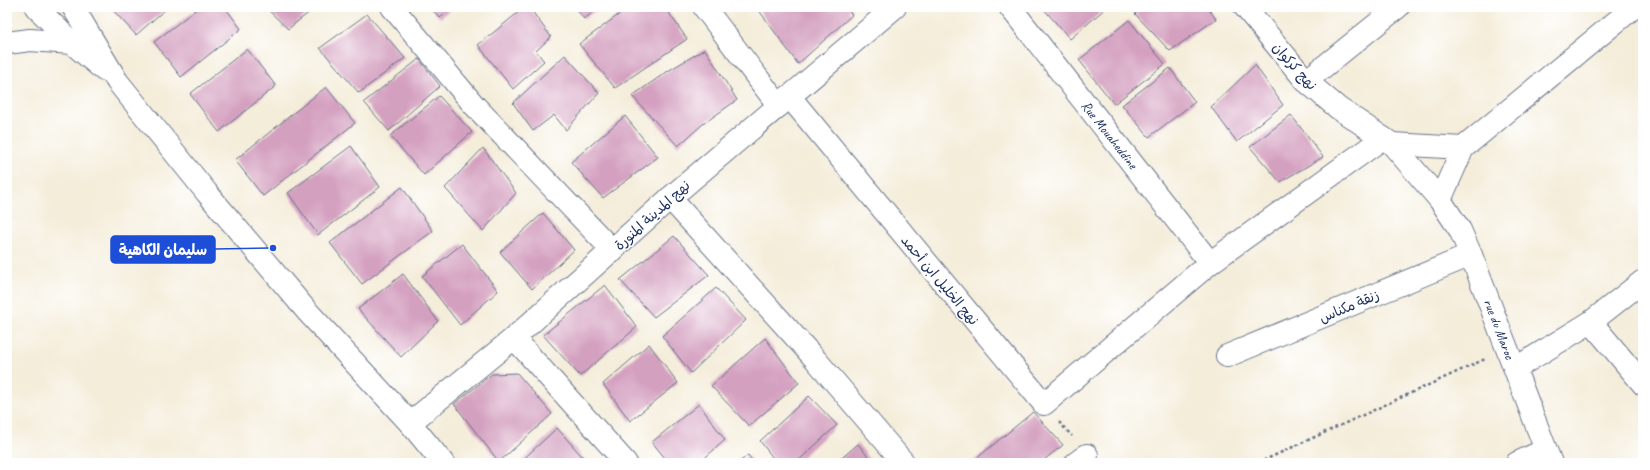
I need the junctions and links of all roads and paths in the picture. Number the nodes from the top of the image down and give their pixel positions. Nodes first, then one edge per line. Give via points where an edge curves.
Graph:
1 (36, 7) edge
2 (73, 7) edge
3 (392, 7) edge
4 (704, 7) edge
5 (895, 7) edge
6 (1010, 7) edge
7 (1245, 7) edge
8 (1398, 7) edge
9 (1634, 7) edge
10 (7, 43) edge
11 (72, 43) junction
12 (117, 81) junction
13 (1306, 82) junction
14 (784, 101) junction
15 (1387, 141) junction
16 (1463, 148) junction
17 (670, 198) junction
18 (1440, 200) junction
19 (613, 251) junction
20 (1471, 255) junction
21 (1210, 263) junction
22 (1643, 281) edge
23 (1591, 322) junction
24 (514, 338) junction
25 (1227, 356) dead end
26 (1511, 358) junction
27 (1643, 384) edge
28 (1044, 404) junction
29 (410, 423) junction
30 (1548, 457) edge
31 (1081, 459) edge
32 (443, 463) edge
33 (626, 463) edge
34 (904, 463) edge
35 (1258, 463) edge
36 (1517, 463) edge

1 - 11 street
2 - 12 street
3 - 19 street via 474,106
4 - 14 street, نهج الخليل ابن أحمد
5 - 14 street, نهج المدينة المنورة
6 - 21 street, Rue Mouaheddine
7 - 13 street, نهج كركوان
8 - 13 street
9 - 16 street
10 - 11 street via 30,40
11 - 12 street
12 - 29 street via 293,295
13 - 15 street, نهج كركوان via 1338,108
14 - 17 street, نهج المدينة المنورة
14 - 28 street, نهج الخليل ابن أحمد
15 - 16 street
15 - 18 street, rue du Maroc
15 - 21 street
16 - 18 street
17 - 19 street, نهج المدينة المنورة
17 - 34 street via 816,360
18 - 20 street, rue du Maroc via 1460,230
19 - 24 street, نهج المدينة المنورة
20 - 25 street, زنقة مكناس
20 - 26 street, rue du Maroc
21 - 28 street
22 - 23 street
23 - 26 street
23 - 27 street
24 - 29 street, نهج المدينة المنورة
24 - 33 street
26 - 30 street, rue du Maroc
26 - 35 path
28 - 31 path
29 - 32 street
30 - 36 street

